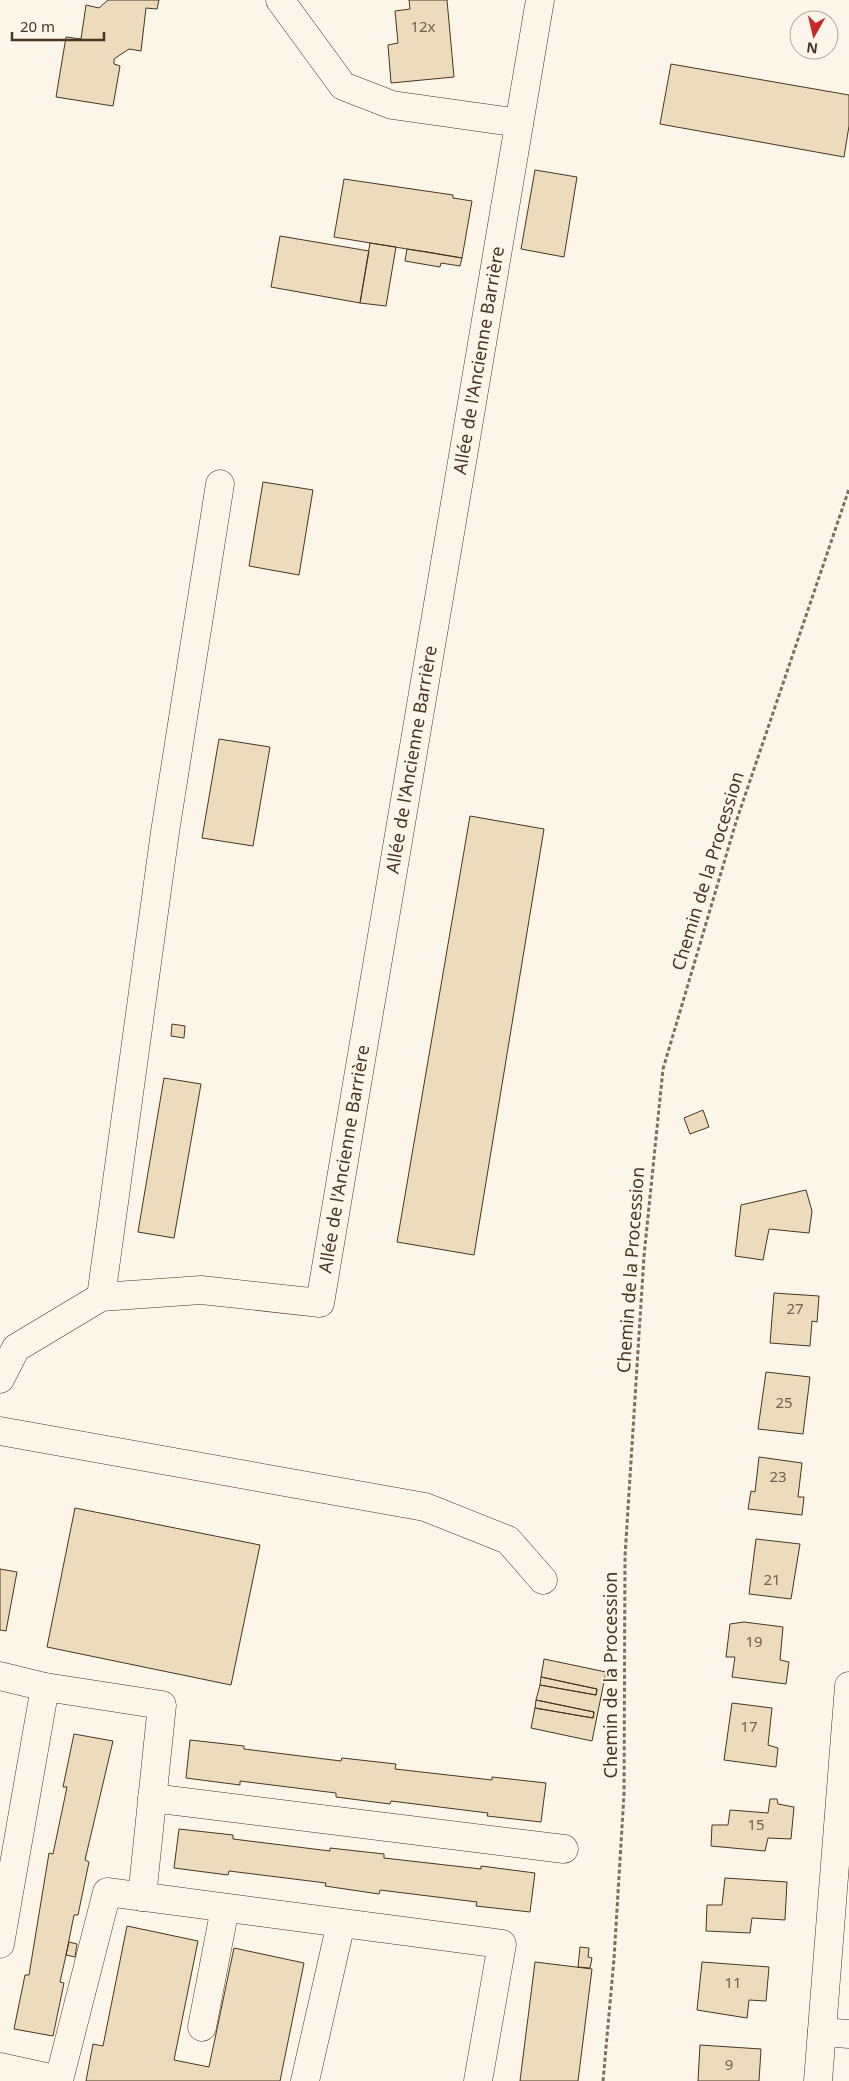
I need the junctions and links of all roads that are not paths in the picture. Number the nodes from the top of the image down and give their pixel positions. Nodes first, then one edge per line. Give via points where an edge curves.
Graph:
1 (280, 0) edge
2 (540, 0) edge
3 (519, 123) junction
4 (220, 484) dead end
5 (101, 1297) junction
6 (0, 1379) edge
7 (0, 1431) edge
8 (543, 1580) dead end
9 (0, 1676) edge
10 (849, 1686) edge
11 (45, 1687) junction
12 (152, 1798) junction
13 (564, 1849) dead end
14 (142, 1896) junction
15 (225, 1908) junction
16 (341, 1923) junction
17 (0, 1944) edge
18 (202, 2027) dead end
19 (822, 2032) junction
20 (849, 2034) edge
21 (0, 2067) edge
22 (59, 2081) edge
23 (305, 2081) edge
24 (478, 2081) edge
25 (818, 2081) edge

1 - 3 street via 343,86 392,106
2 - 3 street, Allée de l'Ancienne Barrière
3 - 5 street, Allée de l'Ancienne Barrière via 320,1303 201,1290
4 - 5 street via 164,832
5 - 6 street, Allée de l'Ancienne Barrière via 16,1348
7 - 8 street via 425,1507 508,1540
9 - 11 street
10 - 19 street
11 - 12 street via 162,1705
11 - 17 street
12 - 13 street
12 - 14 street
14 - 15 street
14 - 22 street via 107,1892
15 - 16 street
15 - 18 street
16 - 23 street
16 - 24 street via 502,1944
19 - 20 street
19 - 25 street
21 - 22 street

